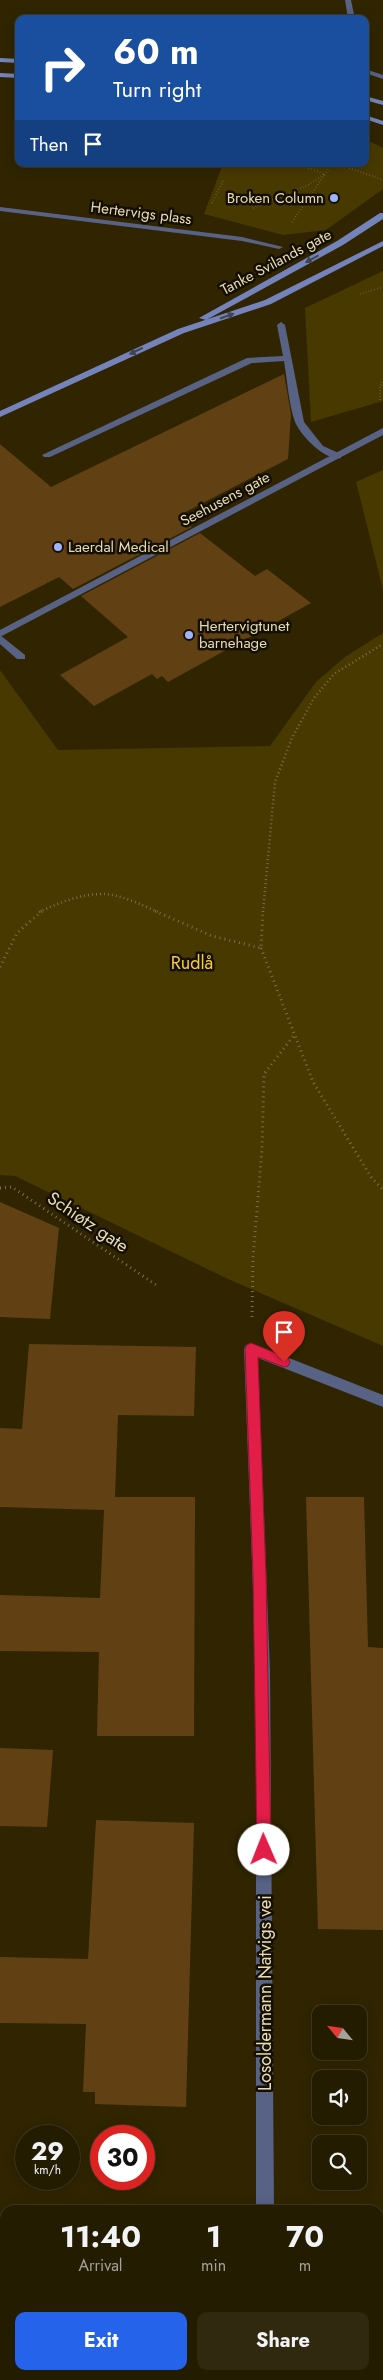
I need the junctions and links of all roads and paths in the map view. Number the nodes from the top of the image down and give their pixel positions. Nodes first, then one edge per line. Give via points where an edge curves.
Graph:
1 (348, 0) edge
2 (351, 15) edge
3 (0, 60) edge
4 (15, 61) edge
5 (369, 72) edge
6 (1, 76) edge
7 (15, 76) edge
8 (383, 77) edge
9 (369, 99) edge
10 (383, 103) edge
11 (369, 118) edge
12 (383, 123) edge
13 (306, 167) edge
14 (330, 167) edge
15 (346, 167) edge
16 (325, 174) junction
17 (383, 180) edge
18 (223, 181) dead end
19 (253, 208) dead end
20 (0, 210) edge
21 (209, 211) dead end
22 (383, 215) edge
23 (383, 243) edge
24 (279, 247) joint
25 (383, 287) edge
26 (359, 294) dead end
27 (281, 325) dead end
28 (181, 331) junction
29 (288, 358) junction
30 (383, 381) edge
31 (381, 405) dead end
32 (0, 414) edge
33 (383, 431) edge
34 (47, 455) dead end
35 (338, 456) junction
36 (0, 636) edge
37 (383, 644) edge
38 (21, 657) dead end
39 (261, 948) junction
40 (0, 967) edge
41 (295, 1034) junction
42 (0, 1188) edge
43 (383, 1190) edge
44 (159, 1287) dead end
45 (251, 1349) junction
46 (383, 1401) edge
47 (265, 2205) edge

1 - 2 street
3 - 4 main road
5 - 8 street
6 - 7 main road
9 - 10 main road
11 - 12 main road
13 - 16 path
14 - 16 path
15 - 17 path
16 - 19 path via 308,185
16 - 24 path
18 - 21 path
20 - 24 street, Hertervigs plass via 242,239
22 -> 28 main road, Tanke Svilands gate via 308,261 250,290
28 -> 23 main road, Tanke Svilands gate via 268,302
25 - 26 path
27 - 29 street
28 -> 32 main road, Tanke Svilands gate
29 - 34 street via 250,360
29 - 35 street via 300,422 320,448
30 - 31 path
33 - 35 street, Seehusens gate
35 - 36 street, Seehusens gate
36 - 38 street
37 - 39 path via 334,674 314,698 292,738 275,782
39 - 40 path via 212,936 136,903 103,894 66,900 38,913 17,933
39 - 41 path
41 - 43 path via 314,1082 371,1177
41 - 45 path via 264,1074
42 - 44 path, Schiøtz gate via 12,1188
45 - 46 street
45 - 47 street, Losoldermann Natvigs vei via 256,1429 263,1750

